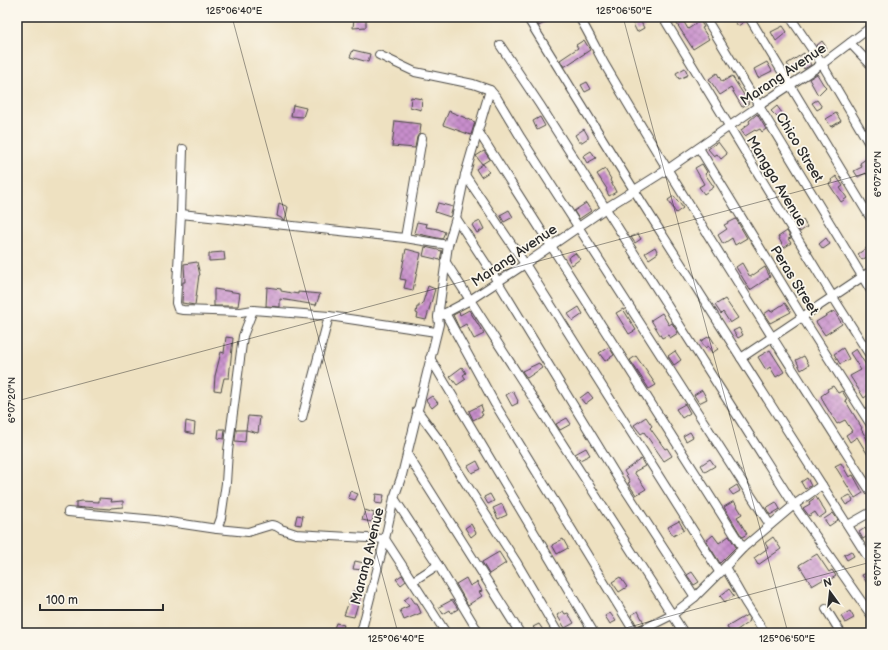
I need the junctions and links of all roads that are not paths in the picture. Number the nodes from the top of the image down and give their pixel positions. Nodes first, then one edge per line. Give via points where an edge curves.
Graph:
1 (527, 17) edge
2 (579, 17) edge
3 (663, 17) edge
4 (705, 17) edge
5 (749, 17) edge
6 (790, 17) edge
7 (871, 27) edge
8 (850, 44) junction
9 (500, 45) dead end
10 (379, 55) dead end
11 (822, 64) junction
12 (871, 65) edge
13 (790, 85) junction
14 (490, 90) junction
15 (760, 105) junction
16 (729, 127) junction
17 (478, 131) junction
18 (422, 138) dead end
19 (871, 147) edge
20 (183, 148) dead end
21 (699, 148) junction
22 (668, 169) junction
23 (464, 174) junction
24 (634, 190) junction
25 (606, 208) junction
26 (181, 214) junction
27 (456, 218) junction
28 (871, 219) edge
29 (579, 227) junction
30 (405, 238) junction
31 (448, 245) junction
32 (552, 246) junction
33 (445, 261) junction
34 (525, 264) junction
35 (871, 271) edge
36 (862, 278) junction
37 (498, 282) junction
38 (871, 291) edge
39 (833, 297) junction
40 (470, 300) junction
41 (253, 310) junction
42 (442, 315) junction
43 (329, 316) junction
44 (802, 318) junction
45 (436, 332) junction
46 (773, 338) junction
47 (871, 357) edge
48 (430, 358) junction
49 (741, 358) junction
50 (417, 410) junction
51 (302, 418) dead end
52 (871, 425) edge
53 (407, 454) junction
54 (822, 485) junction
55 (871, 492) edge
56 (394, 498) junction
57 (794, 505) junction
58 (68, 512) dead end
59 (871, 512) edge
60 (770, 525) junction
61 (848, 525) junction
62 (217, 529) junction
63 (385, 539) junction
64 (743, 548) junction
65 (871, 562) edge
66 (438, 565) junction
67 (723, 570) junction
68 (413, 581) junction
69 (695, 597) junction
70 (826, 609) dead end
71 (672, 615) junction
72 (871, 615) edge
73 (361, 633) edge
74 (446, 633) edge
75 (479, 633) edge
76 (520, 633) edge
77 (558, 633) edge
78 (594, 633) edge
79 (635, 633) edge
80 (684, 633) edge
81 (765, 633) edge
82 (840, 633) edge

1 - 24 street
2 - 22 street via 604,64
3 - 16 street, Mangga Avenue
4 - 15 street, Chico Street
5 - 13 street
6 - 11 street
7 - 8 street, Marang Avenue
8 - 11 street, Marang Avenue
8 - 12 street
9 - 25 street
10 - 14 street via 415,72
11 - 13 street, Marang Avenue
11 - 19 street
13 - 15 street, Marang Avenue
13 - 28 street
14 - 17 street
14 - 29 street
15 - 16 street, Marang Avenue
15 - 36 street, Chico Street
16 - 21 street, Marang Avenue
16 - 39 street, Mangga Avenue
17 - 23 street
17 - 32 street
18 - 30 street
20 - 26 street
21 - 22 street, Marang Avenue
21 - 44 street, Peras Street
22 - 24 street, Marang Avenue
22 - 46 street
23 - 27 street
23 - 34 street
24 - 25 street, Marang Avenue
24 - 49 street
25 - 29 street, Marang Avenue
25 - 57 street
26 - 30 street
26 - 41 street via 176,303 178,309 241,312
27 - 31 street
27 - 37 street
29 - 32 street, Marang Avenue
29 - 60 street
30 - 31 street
31 - 33 street
32 - 34 street, Marang Avenue
32 - 64 street
33 - 40 street
33 - 42 street
34 - 37 street, Marang Avenue
34 - 67 street
35 - 36 street
36 - 38 street, Chico Street
36 - 39 street
37 - 40 street, Marang Avenue
37 - 69 street via 619,480
39 - 44 street
39 - 47 street, Mangga Avenue
40 - 42 street, Marang Avenue
40 - 71 street
41 - 43 street
41 - 62 street via 243,336 222,511
42 - 45 street, Marang Avenue
42 - 79 street
43 - 45 street
43 - 51 street
44 - 46 street
44 - 52 street, Peras Street
45 - 48 street, Marang Avenue
46 - 49 street
46 - 55 street
48 - 50 street, Marang Avenue
48 - 78 street
49 - 54 street
50 - 53 street, Marang Avenue
50 - 77 street via 442,444
53 - 56 street, Marang Avenue
53 - 76 street
54 - 57 street
54 - 61 street
56 - 63 street, Marang Avenue
56 - 66 street
57 - 60 street
57 - 72 street
58 - 62 street via 148,519
59 - 61 street
60 - 64 street
61 - 65 street
62 - 63 street via 248,532 271,525 296,534
63 - 68 street
63 - 73 street, Marang Avenue
64 - 67 street
66 - 68 street
66 - 75 street
67 - 69 street
67 - 81 street
68 - 74 street
69 - 71 street
70 - 82 street
71 - 79 street
71 - 80 street

